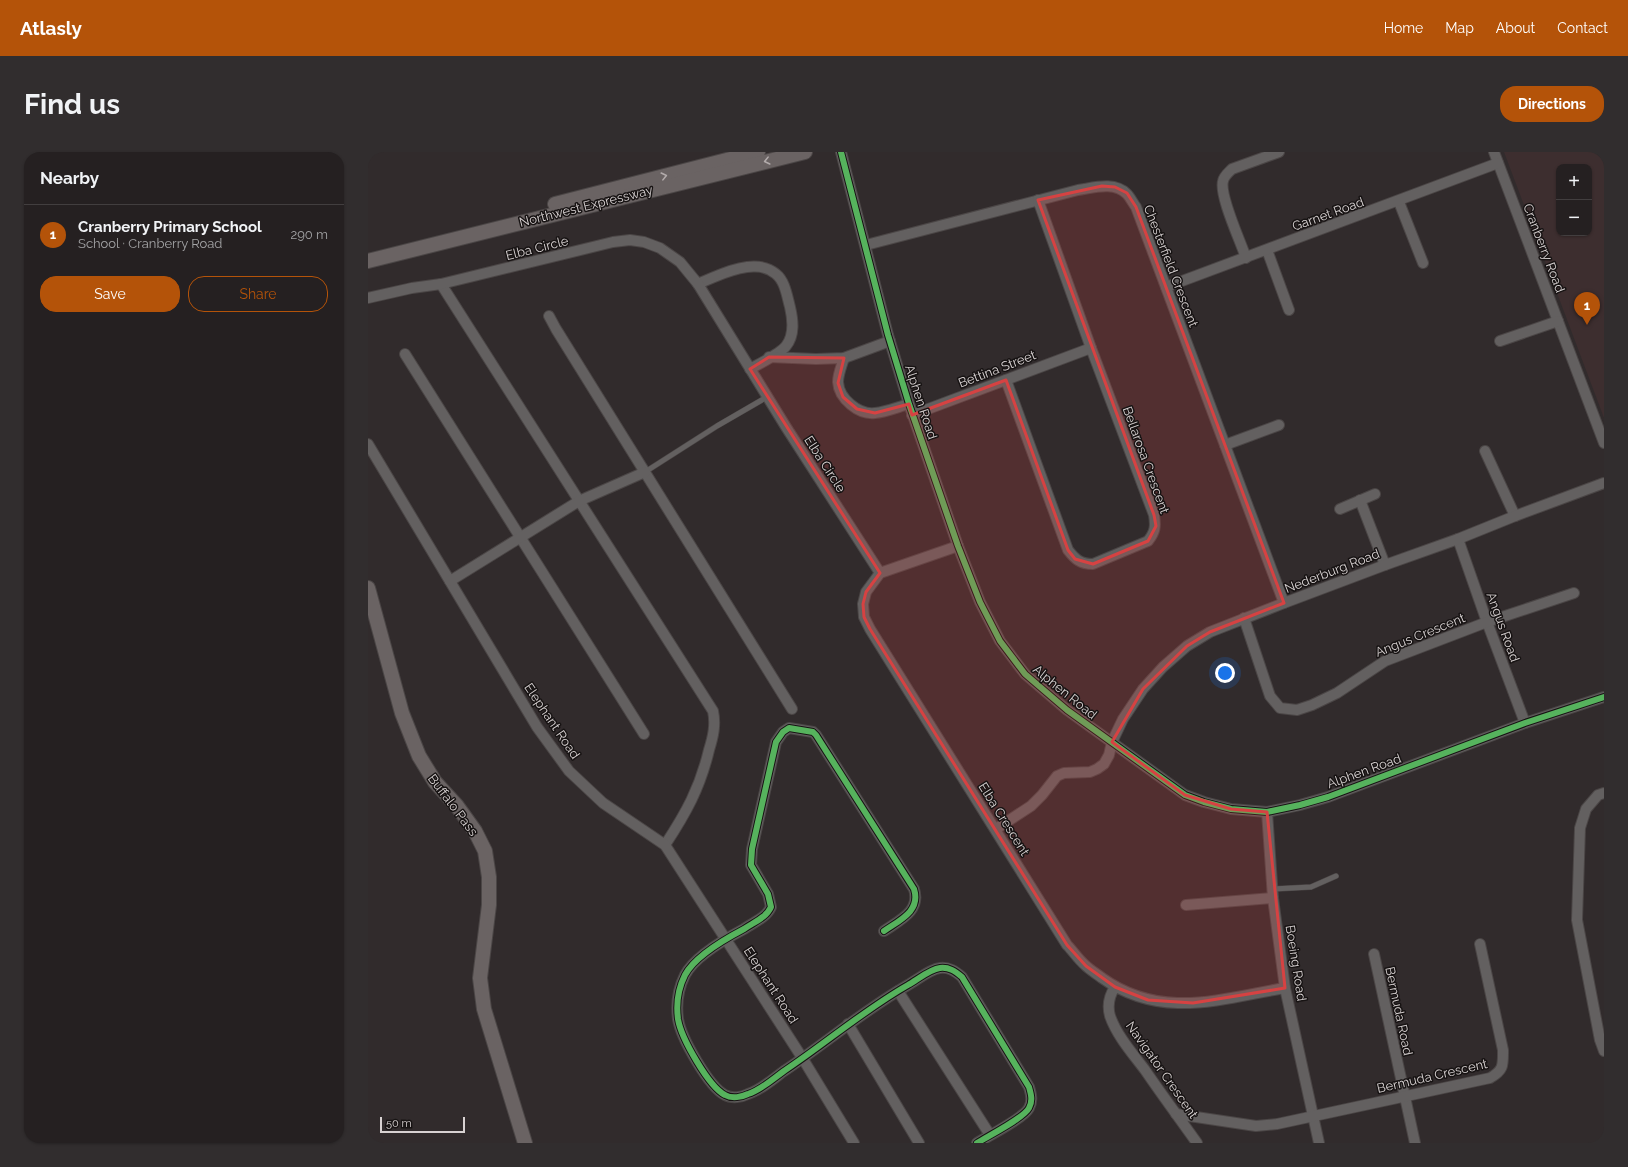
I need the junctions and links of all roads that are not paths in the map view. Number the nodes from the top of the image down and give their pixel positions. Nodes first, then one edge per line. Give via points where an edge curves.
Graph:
1 (758, 152) edge
2 (804, 152) edge
3 (842, 152) edge
4 (1279, 152) edge
5 (1494, 152) edge
6 (1498, 164) junction
7 (1038, 200) junction
8 (1399, 202) junction
9 (866, 245) junction
10 (1266, 250) junction
11 (368, 251) edge
12 (1246, 258) junction
13 (368, 260) edge
14 (1422, 263) dead end
15 (441, 284) junction
16 (698, 284) junction
17 (1166, 287) junction
18 (368, 298) edge
19 (1289, 310) dead end
20 (549, 316) dead end
21 (1558, 321) junction
22 (890, 341) junction
23 (1500, 341) dead end
24 (1091, 348) junction
25 (405, 354) dead end
26 (769, 357) junction
27 (844, 358) junction
28 (750, 369) junction
29 (1006, 380) junction
30 (767, 397) junction
31 (909, 404) junction
32 (912, 415) junction
33 (1278, 424) dead end
34 (1604, 443) edge
35 (368, 444) edge
36 (1225, 444) junction
37 (1485, 451) dead end
38 (645, 472) junction
39 (1604, 483) edge
40 (1375, 494) dead end
41 (1360, 500) junction
42 (579, 501) junction
43 (1340, 508) dead end
44 (1515, 516) junction
45 (520, 537) junction
46 (1458, 539) junction
47 (958, 546) junction
48 (1385, 565) junction
49 (880, 573) junction
50 (450, 581) junction
51 (368, 588) edge
52 (1574, 593) dead end
53 (1284, 602) junction
54 (1244, 618) junction
55 (1487, 622) junction
56 (1604, 697) edge
57 (792, 709) dead end
58 (1525, 723) junction
59 (644, 734) dead end
60 (1112, 742) junction
61 (1604, 793) edge
62 (1267, 812) junction
63 (996, 829) junction
64 (665, 845) junction
65 (1336, 876) dead end
66 (1273, 893) junction
67 (1186, 905) dead end
68 (884, 931) dead end
69 (726, 939) junction
70 (1480, 944) dead end
71 (1374, 954) dead end
72 (1115, 987) junction
73 (1285, 988) junction
74 (898, 990) junction
75 (848, 1024) junction
76 (1604, 1051) edge
77 (803, 1059) junction
78 (1404, 1097) junction
79 (1176, 1114) junction
80 (1313, 1117) junction
81 (990, 1135) junction
82 (525, 1143) edge
83 (854, 1143) edge
84 (919, 1143) edge
85 (977, 1143) edge
86 (1197, 1143) edge
87 (1319, 1143) edge
88 (1415, 1143) edge

11 -> 1 main road, Northwest Expressway
2 -> 13 main road, Northwest Expressway
3 - 9 street, Alphen Road
4 - 12 street via 1232,169 1223,180 1224,198
5 - 6 street, Cranberry Road
6 - 8 street, Garnet Road
6 - 21 street, Cranberry Road
7 - 9 street, Chesterfield Crescent
7 - 17 street, Chesterfield Crescent via 1102,186 1115,187 1127,193 1136,207
7 - 24 street, Bellarosa Crescent
8 - 10 street, Garnet Road
8 - 14 street
9 - 22 street, Alphen Road
10 - 12 street, Garnet Road
10 - 19 street
12 - 17 street, Garnet Road
15 - 16 street, Elba Circle via 630,240 660,248 680,262
15 - 18 street, Elba Circle
15 - 42 street
16 - 26 street via 739,268 754,266 767,268 777,274 785,286 793,326 791,338 785,347
16 - 28 street, Elba Circle
17 - 36 street, Chesterfield Crescent
20 - 38 street
21 - 23 street
21 - 34 street, Cranberry Road
22 - 27 street
22 - 31 street, Alphen Road
24 - 29 street, Bettina Street
24 - 29 street, Bellarosa Crescent via 1156,526 1148,542 1092,564 1083,564 1068,550
25 - 45 street
26 - 27 street
26 - 28 street
27 - 31 street via 838,383 843,397 857,409 865,413 875,413
28 - 30 street, Elba Circle
29 - 32 street, Bettina Street
30 - 38 lane
30 - 49 street, Elba Circle
31 - 32 street, Alphen Road
32 - 47 street, Alphen Road
33 - 36 street
35 - 50 street, Elephant Road
36 - 53 street, Chesterfield Crescent
37 - 44 street
38 - 42 street
38 - 57 street
39 - 44 street, Nederburg Road
40 - 41 street
41 - 43 street
41 - 48 street
42 - 45 street
42 - 64 street via 712,711 715,720 703,775 686,812
44 - 46 street, Nederburg Road
45 - 50 street
45 - 59 street
46 - 48 street, Nederburg Road
46 - 55 street, Angus Road
47 - 49 street
47 - 60 street, Alphen Road via 982,608 1000,641 1025,674 1067,710
48 - 53 street, Nederburg Road
49 - 63 street, Elba Crescent via 866,592 863,604 864,617
50 - 64 street, Elephant Road via 537,727 569,771 603,803
51 - 82 main road, Buffalo Pass via 402,713 419,756 435,782 475,831 485,851 489,877 489,905 480,978 484,1009
52 - 55 street, Angus Crescent
53 - 54 street, Nederburg Road
54 - 55 street, Angus Crescent via 1270,696 1280,708 1297,710 1337,693 1385,661
54 - 60 street, Nederburg Road via 1210,632 1187,646 1163,666 1143,689 1123,719
55 - 58 street, Angus Road
56 - 58 street, Alphen Road
58 - 62 street, Alphen Road via 1328,797
60 - 62 street, Alphen Road via 1185,795 1231,809
60 - 63 street, Nederburg Road via 1104,764 1090,772 1064,773 1057,776 1031,806
61 - 76 street via 1598,795 1586,809 1580,828 1577,920
62 - 66 street, Boeing Road
63 - 72 street, Elba Crescent via 1067,945 1086,966
64 - 69 street, Elephant Road
65 - 66 lane via 1311,887
66 - 67 street
66 - 73 street, Boeing Road
68 - 69 street via 911,912 916,895 914,889 816,735 813,732 789,728 776,742 752,849 751,865 768,894 771,907 765,916
69 - 77 street, Elephant Road
69 - 77 street via 695,962 685,975 676,1005 684,1037 701,1068 714,1088 726,1096 739,1097 751,1094
70 - 78 street, Bermuda Crescent via 1503,1050 1503,1062 1499,1073 1490,1078
71 - 78 street, Bermuda Road
72 - 73 street, Elba Crescent via 1148,1000 1172,1004 1194,1003
72 - 79 street, Navigator Crescent via 1108,1004 1110,1015 1129,1049
73 - 80 street, Boeing Road
74 - 75 street
74 - 81 street
74 - 81 street via 940,968 953,970 962,977 1029,1087 1032,1100 1028,1109 1017,1119
75 - 77 street
75 - 84 street
77 - 83 street, Elephant Road
78 - 80 street, Bermuda Crescent
78 - 88 street, Bermuda Road
79 - 80 street, Bermuda Crescent via 1256,1126
79 - 86 street, Navigator Crescent
80 - 87 street, Boeing Road
81 - 85 street

